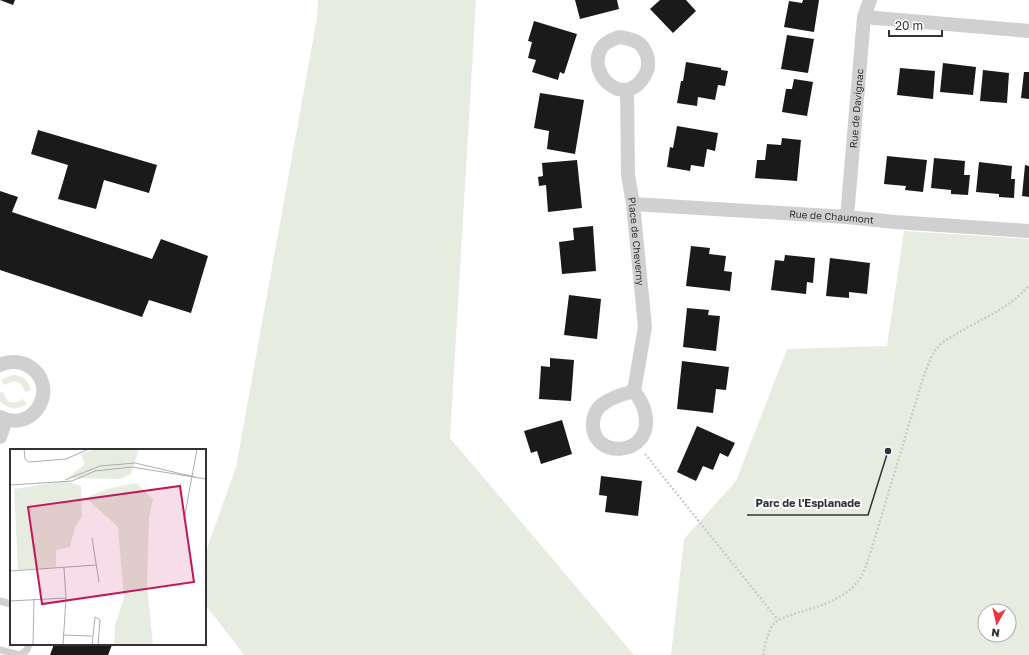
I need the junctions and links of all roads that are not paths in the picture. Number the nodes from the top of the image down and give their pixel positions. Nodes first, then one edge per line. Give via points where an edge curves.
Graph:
1 (870, 0) edge
2 (864, 17) junction
3 (1029, 31) edge
4 (627, 90) dead end
5 (633, 204) junction
6 (847, 217) junction
7 (1029, 231) edge
8 (0, 365) edge
9 (634, 391) dead end
10 (3, 419) edge
11 (0, 437) edge
12 (0, 601) edge
13 (10, 604) edge
14 (29, 645) edge
15 (0, 650) edge

1 - 2 street, Rue de Davignac
2 - 3 street
2 - 6 street, Rue de Davignac
4 - 5 street, Place de Cheverny via 628,175
5 - 6 street, Rue de Chaumont
5 - 9 street, Place de Cheverny via 645,327
6 - 7 street, Rue de Chaumont
8 - 10 street via 24,363 32,368 43,385 44,395 41,405 26,419
10 - 11 street
12 - 13 lane
14 - 15 lane via 27,650 20,655

